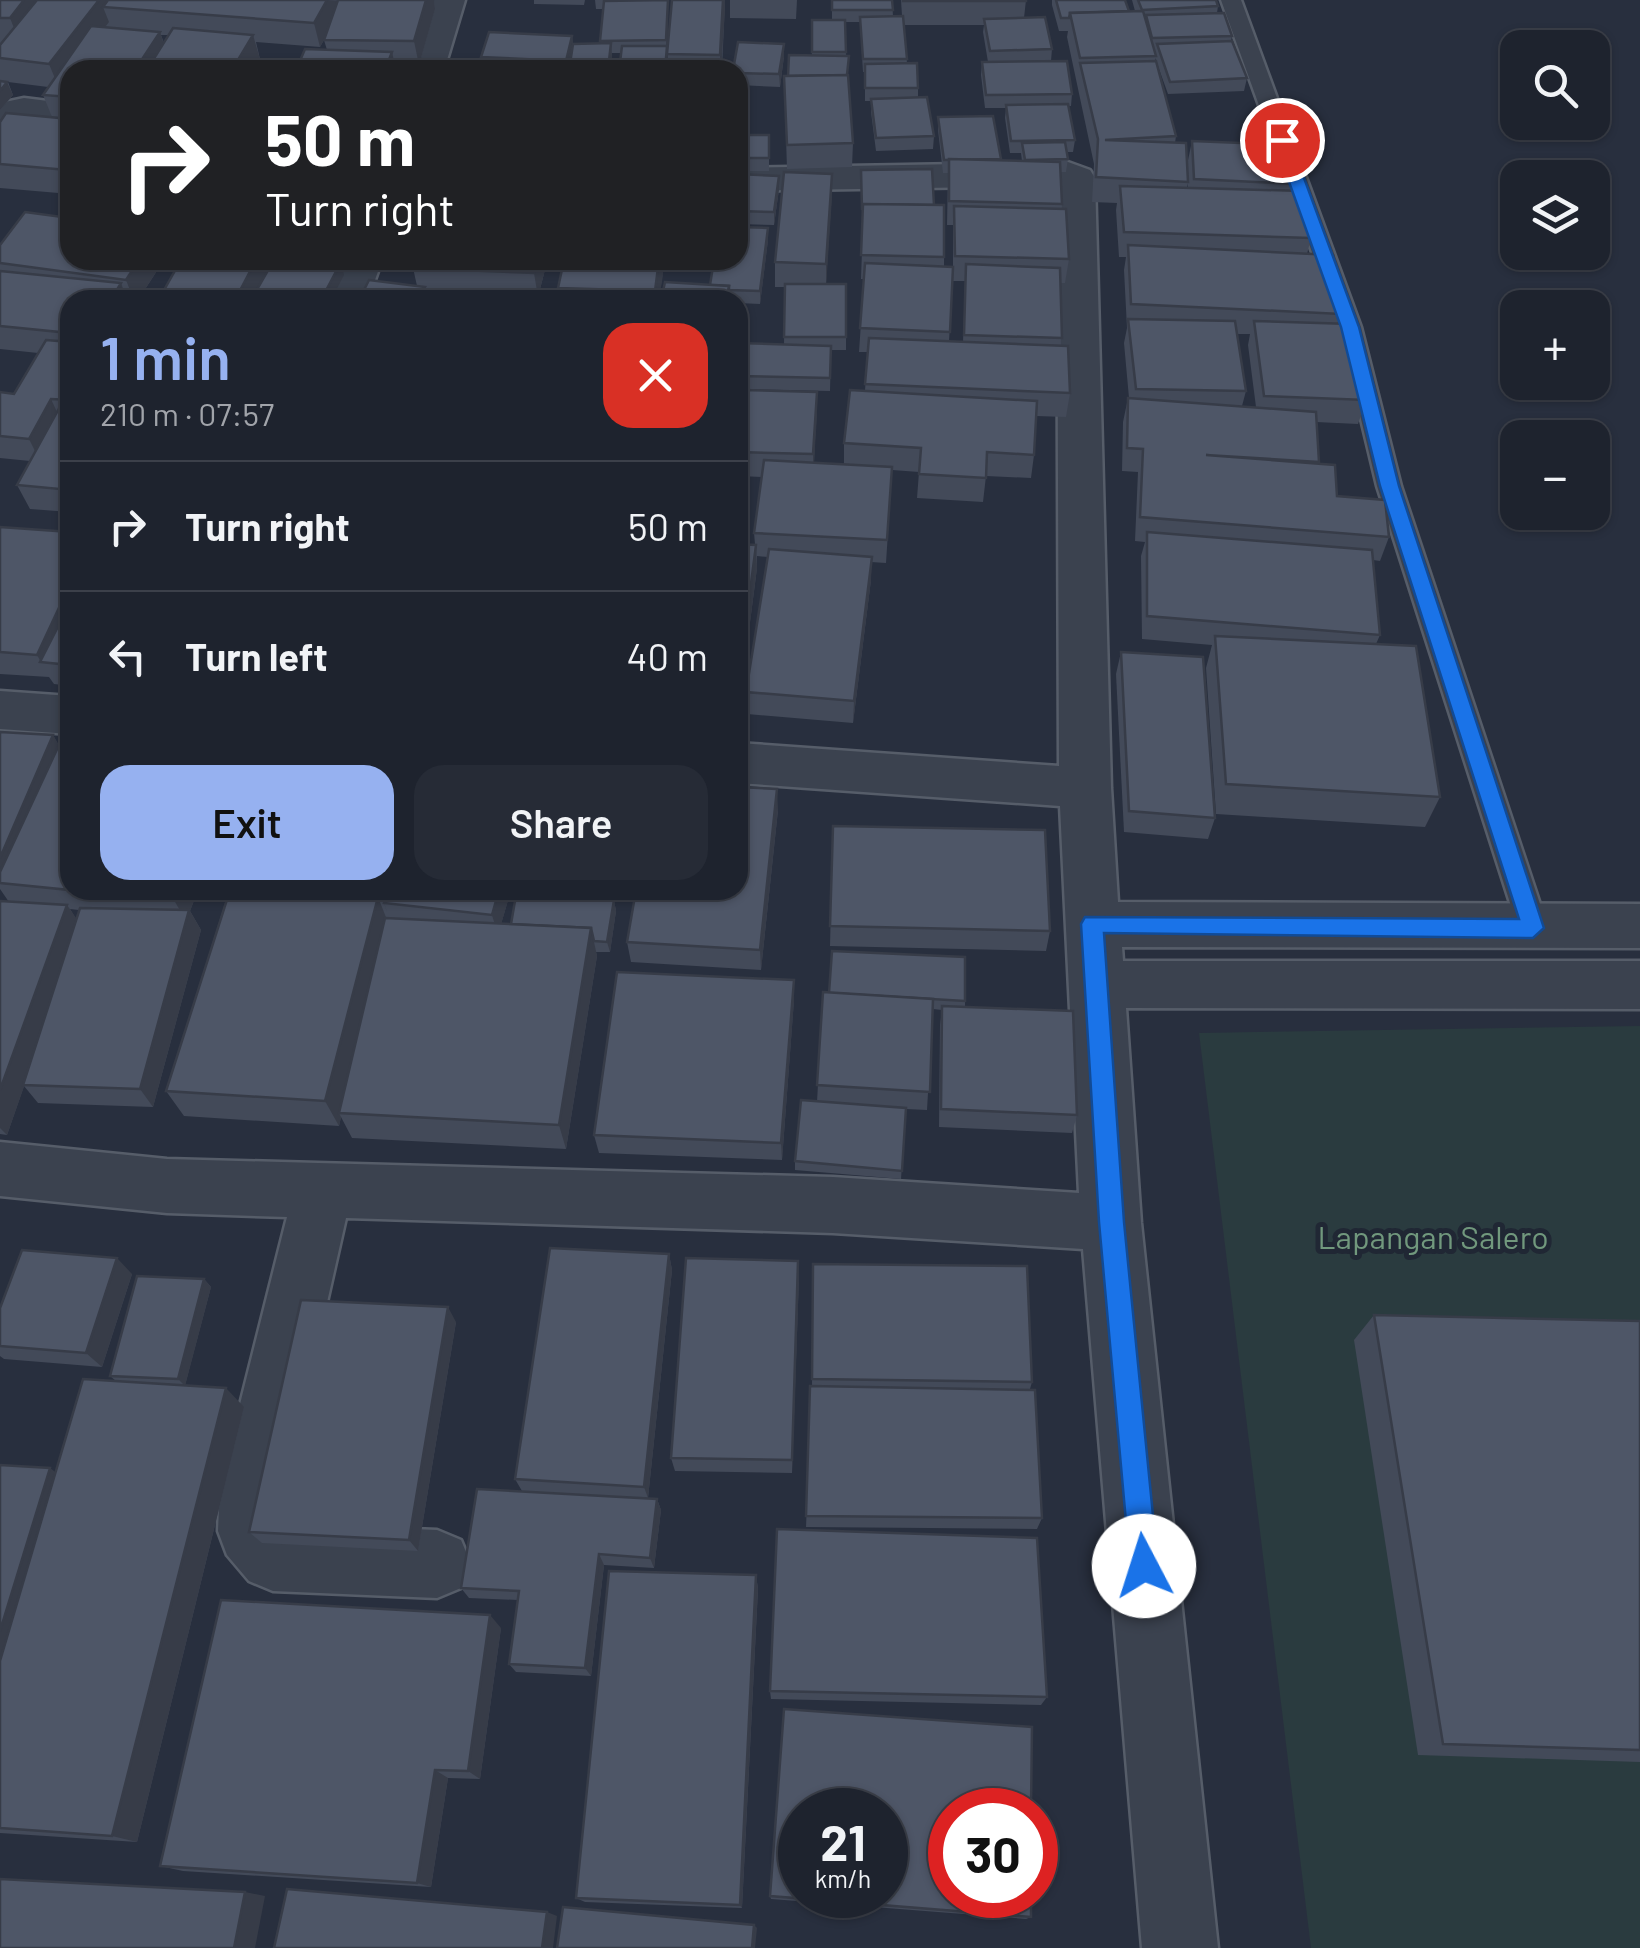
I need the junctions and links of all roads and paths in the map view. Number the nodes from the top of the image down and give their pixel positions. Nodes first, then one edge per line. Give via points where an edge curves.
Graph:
1 (448, 0) edge
2 (1231, 0) edge
3 (429, 60) edge
4 (0, 120) edge
5 (60, 125) edge
6 (748, 179) edge
7 (0, 710) edge
8 (60, 714) edge
9 (748, 764) edge
10 (1085, 788) junction
11 (1092, 924) junction
12 (1640, 926) edge
13 (1533, 928) junction
14 (1096, 984) junction
15 (1640, 985) edge
16 (0, 1169) edge
17 (323, 1191) junction
18 (1112, 1222) junction
19 (438, 1564) dead end
20 (1180, 1948) edge

1 - 3 street
2 - 13 lane via 1350,327 1389,486
4 - 5 street via 20,109
6 - 10 street via 1076,176
7 - 8 street
9 - 10 street
10 - 11 street
11 - 13 street
11 - 14 street
12 - 13 street
14 - 15 street
14 - 18 street
16 - 17 street via 167,1186
17 - 18 street via 833,1204
17 - 19 street via 253,1484 251,1531 272,1557
18 - 20 street

